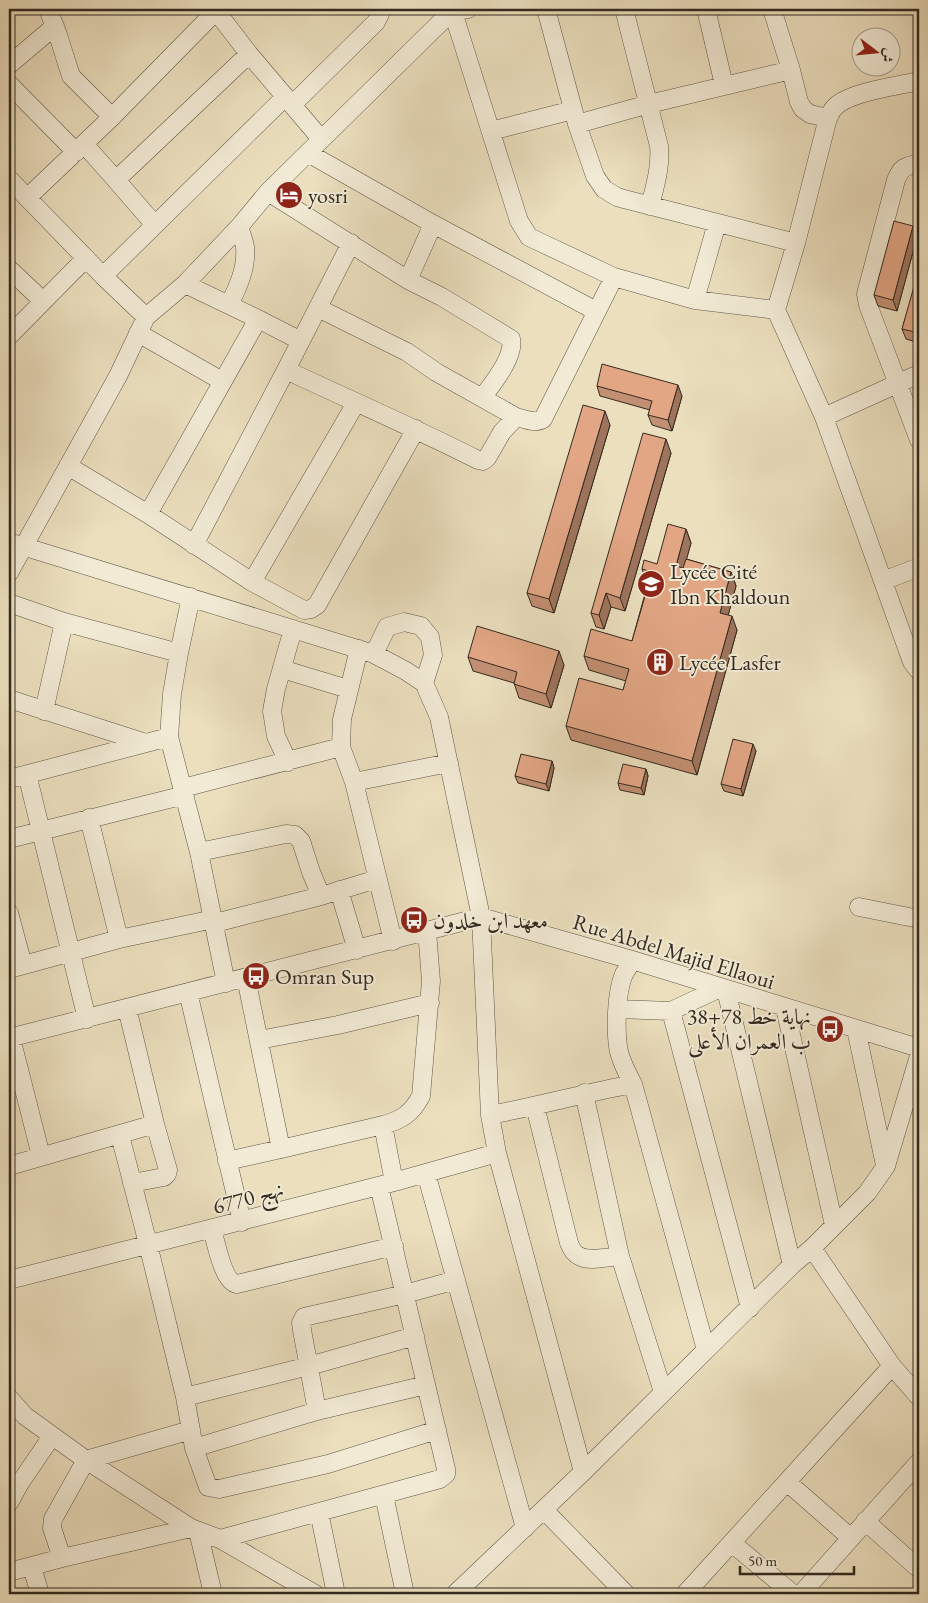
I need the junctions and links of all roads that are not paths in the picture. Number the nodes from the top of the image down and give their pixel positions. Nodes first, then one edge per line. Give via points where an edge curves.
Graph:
1 (48, 9) edge
2 (380, 9) edge
3 (546, 9) edge
4 (624, 9) edge
5 (706, 9) edge
6 (774, 9) edge
7 (218, 10) edge
8 (458, 10) edge
9 (54, 26) junction
10 (249, 54) junction
11 (9, 65) edge
12 (791, 70) junction
13 (919, 81) edge
14 (9, 84) edge
15 (724, 85) junction
16 (289, 101) junction
17 (648, 104) junction
18 (112, 117) junction
19 (575, 117) junction
20 (828, 118) junction
21 (491, 131) junction
22 (321, 139) junction
23 (80, 148) junction
24 (308, 153) junction
25 (919, 163) edge
26 (116, 180) junction
27 (15, 190) edge
28 (268, 192) junction
29 (650, 206) junction
30 (717, 223) junction
31 (433, 224) junction
32 (155, 225) junction
33 (239, 227) junction
34 (351, 243) junction
35 (796, 243) junction
36 (86, 258) junction
37 (9, 269) edge
38 (103, 276) junction
39 (614, 277) junction
40 (408, 280) junction
41 (185, 284) junction
42 (695, 300) junction
43 (43, 301) junction
44 (229, 305) junction
45 (318, 308) junction
46 (776, 310) junction
47 (596, 311) junction
48 (146, 317) junction
49 (258, 319) junction
50 (138, 334) junction
51 (9, 336) edge
52 (301, 341) junction
53 (286, 370) junction
54 (919, 374) edge
55 (222, 381) junction
56 (898, 383) junction
57 (482, 398) junction
58 (356, 403) junction
59 (516, 417) junction
60 (824, 417) junction
61 (416, 429) junction
62 (919, 440) edge
63 (68, 466) junction
64 (148, 514) junction
65 (16, 544) edge
66 (194, 545) junction
67 (919, 567) edge
68 (9, 574) edge
69 (883, 581) junction
70 (252, 582) junction
71 (191, 597) junction
72 (9, 603) edge
73 (64, 622) junction
74 (293, 629) junction
75 (367, 652) junction
76 (178, 653) junction
77 (282, 669) junction
78 (919, 671) edge
79 (424, 682) junction
80 (348, 689) junction
81 (9, 699) edge
82 (44, 711) junction
83 (169, 737) junction
84 (146, 743) junction
85 (342, 747) junction
86 (288, 762) junction
87 (449, 763) junction
88 (28, 774) junction
89 (9, 779) edge
90 (354, 782) junction
91 (184, 791) junction
92 (89, 818) junction
93 (41, 830) junction
94 (9, 838) edge
95 (199, 852) junction
96 (377, 879) junction
97 (340, 890) junction
98 (321, 896) junction
99 (859, 907) dead end
100 (9, 913) edge
101 (481, 917) junction
102 (919, 919) edge
103 (214, 921) junction
104 (427, 931) junction
105 (119, 939) junction
106 (393, 941) junction
107 (357, 950) junction
108 (71, 951) junction
109 (632, 960) junction
110 (16, 967) edge
111 (246, 978) junction
112 (226, 983) junction
113 (723, 989) junction
114 (188, 992) junction
115 (430, 1003) junction
116 (127, 1008) junction
117 (785, 1008) junction
118 (618, 1009) junction
119 (671, 1011) junction
120 (87, 1019) junction
121 (856, 1028) junction
122 (10, 1038) edge
123 (259, 1040) junction
124 (919, 1048) edge
125 (919, 1056) edge
126 (633, 1084) junction
127 (584, 1093) junction
128 (535, 1106) junction
129 (490, 1115) junction
130 (155, 1124) junction
131 (383, 1125) junction
132 (120, 1135) junction
133 (281, 1149) junction
134 (497, 1154) junction
135 (41, 1156) junction
136 (227, 1161) junction
137 (9, 1166) edge
138 (886, 1166) junction
139 (426, 1173) junction
140 (132, 1184) junction
141 (386, 1184) junction
142 (242, 1222) junction
143 (834, 1226) junction
144 (212, 1229) junction
145 (148, 1244) junction
146 (394, 1246) junction
147 (812, 1248) junction
148 (620, 1256) junction
149 (792, 1265) junction
150 (9, 1280) edge
151 (456, 1280) junction
152 (405, 1294) junction
153 (750, 1308) junction
154 (415, 1336) junction
155 (706, 1350) junction
156 (309, 1366) junction
157 (892, 1366) junction
158 (426, 1386) junction
159 (664, 1392) junction
160 (185, 1397) junction
161 (919, 1397) edge
162 (9, 1398) edge
163 (317, 1411) junction
164 (191, 1430) junction
165 (437, 1430) junction
166 (52, 1436) junction
167 (194, 1448) junction
168 (86, 1460) junction
169 (919, 1462) edge
170 (582, 1472) junction
171 (787, 1482) junction
172 (384, 1495) junction
173 (9, 1503) edge
174 (544, 1510) junction
175 (320, 1512) junction
176 (866, 1521) junction
177 (525, 1528) junction
178 (195, 1529) junction
179 (851, 1538) junction
180 (220, 1539) junction
181 (732, 1543) junction
182 (62, 1558) junction
183 (32, 1567) junction
184 (919, 1569) edge
185 (9, 1572) edge
186 (40, 1594) edge
187 (213, 1594) edge
188 (315, 1594) edge
189 (336, 1594) edge
190 (405, 1594) edge
191 (455, 1594) edge
192 (626, 1594) edge
193 (685, 1594) edge
194 (793, 1594) edge
195 (801, 1594) edge

1 - 9 street
2 - 16 street via 376,22
3 - 19 street
4 - 17 street
5 - 15 street
6 - 12 street
7 - 10 street
7 - 18 street
8 - 21 street
8 - 22 street via 446,17
9 - 11 street
9 - 18 street via 71,76
10 - 16 street
10 - 26 street
12 - 15 street
12 - 20 street via 798,102 803,109
13 - 20 street via 843,101
14 - 23 street
15 - 17 street
16 - 22 street
16 - 32 street
17 - 19 street
17 - 29 street via 660,158
18 - 23 street
19 - 21 street
19 - 29 street via 595,176 604,189 617,197
20 - 35 street
21 - 39 street via 519,221 529,237
22 - 24 street
23 - 26 street
23 - 27 street
24 - 28 street
24 - 31 street
25 - 56 street via 900,170 866,294
26 - 32 street
27 - 36 street
28 - 33 street
28 - 34 street
29 - 30 street
30 - 35 street
30 - 42 street
31 - 40 street
31 - 47 street
32 - 38 street
33 - 41 street
33 - 44 street via 245,247 244,267 240,285
34 - 40 street
34 - 45 street
35 - 46 street
36 - 38 street
36 - 43 street
37 - 43 street
38 - 48 street
39 - 42 street
39 - 47 street
40 - 57 street via 442,296 510,339 512,344 502,370
41 - 44 street
41 - 48 street
42 - 46 street
43 - 51 street
44 - 49 street
45 - 52 street
45 - 57 street via 407,352
46 - 60 street
47 - 59 street via 544,419 536,421
48 - 50 street
49 - 52 street
49 - 55 street
50 - 55 street
50 - 63 street
52 - 53 street
53 - 58 street
53 - 66 street
54 - 56 street
55 - 64 street
56 - 60 street
56 - 62 street
57 - 59 street
58 - 61 street
58 - 70 street
59 - 61 street via 483,461
60 - 69 street
61 - 70 street via 317,605 304,610
63 - 64 street
63 - 65 street
64 - 66 street
65 - 68 street
65 - 71 street
66 - 70 street
67 - 69 street
69 - 78 street via 912,662
71 - 74 street
71 - 76 street
72 - 73 street
73 - 76 street
73 - 82 street
74 - 75 street
74 - 77 street
75 - 79 street
75 - 79 street via 387,627 404,622 421,626 430,637 433,655
75 - 80 street
76 - 83 street
77 - 80 street
77 - 86 street via 272,711 276,736
79 - 87 street via 439,717
80 - 85 street via 342,719
81 - 82 street
82 - 84 street
83 - 84 street
83 - 91 street
84 - 88 street
85 - 86 street
85 - 90 street
86 - 91 street
87 - 90 street
87 - 101 street
88 - 89 street
88 - 93 street
90 - 96 street
91 - 92 street
91 - 95 street
92 - 93 street
92 - 105 street
93 - 94 street
93 - 108 street
95 - 98 street via 286,834 295,836 301,841
95 - 103 street
96 - 97 street
96 - 106 street
97 - 98 street
97 - 107 street
98 - 103 street
99 - 102 street
100 - 110 street
101 - 104 street
101 - 109 street, Rue Abdel Majid Ellaoui
101 - 129 street
103 - 105 street
103 - 112 street
104 - 106 street
104 - 115 street via 432,982
105 - 108 street
106 - 107 street
107 - 111 street
108 - 110 street
108 - 120 street
109 - 113 street, Rue Abdel Majid Ellaoui
109 - 118 street via 624,974
111 - 112 street
111 - 123 street
112 - 114 street
113 - 117 street, Rue Abdel Majid Ellaoui
113 - 119 street
113 - 149 street
114 - 116 street
114 - 136 street
115 - 123 street
115 - 131 street via 421,1096 415,1107 400,1119
116 - 120 street
116 - 130 street
117 - 121 street, Rue Abdel Majid Ellaoui
117 - 143 street
118 - 119 street
118 - 126 street via 619,1051
119 - 153 street
120 - 122 street
121 - 124 street, Rue Abdel Majid Ellaoui
121 - 138 street
122 - 135 street
123 - 133 street
125 - 138 street
126 - 127 street
126 - 155 street
127 - 128 street
127 - 148 street
128 - 129 street
128 - 148 street via 573,1251 578,1256 589,1258
129 - 134 street
130 - 132 street
130 - 140 street via 168,1166 167,1174
131 - 133 street
131 - 141 street
132 - 135 street
132 - 140 street
133 - 136 street
134 - 139 street, نهج 6770
134 - 170 street
135 - 137 street
136 - 142 street
138 - 143 street via 867,1193
139 - 141 street, نهج 6770
139 - 151 street
140 - 145 street
141 - 142 street, نهج 6770
141 - 146 street
142 - 144 street, نهج 6770
143 - 147 street
144 - 145 street, نهج 6770
144 - 146 street via 225,1271 230,1281 237,1284
145 - 150 street, نهج 6770
145 - 160 street
146 - 152 street
147 - 149 street
147 - 157 street
148 - 159 street
149 - 153 street
151 - 152 street
151 - 177 street
152 - 154 street
152 - 156 street via 304,1317 301,1323
153 - 155 street
154 - 156 street
154 - 158 street
155 - 159 street
156 - 160 street
156 - 163 street
157 - 161 street
157 - 171 street
158 - 163 street
158 - 165 street
159 - 170 street
160 - 164 street
162 - 166 street via 25,1416
163 - 167 street
164 - 167 street
164 - 168 street
165 - 167 street via 328,1464 219,1489 208,1487
165 - 172 street via 446,1469 444,1477
166 - 168 street
166 - 173 street
168 - 178 street
168 - 182 street via 53,1518 52,1528
169 - 176 street
170 - 174 street
171 - 179 street
171 - 181 street
172 - 175 street
172 - 190 street
174 - 177 street
174 - 192 street
175 - 180 street
175 - 189 street
176 - 179 street
176 - 184 street
177 - 191 street
178 - 180 street
178 - 182 street
178 - 187 street
179 - 195 street
180 - 188 street
181 - 193 street
181 - 194 street
182 - 183 street
183 - 185 street
183 - 186 street

